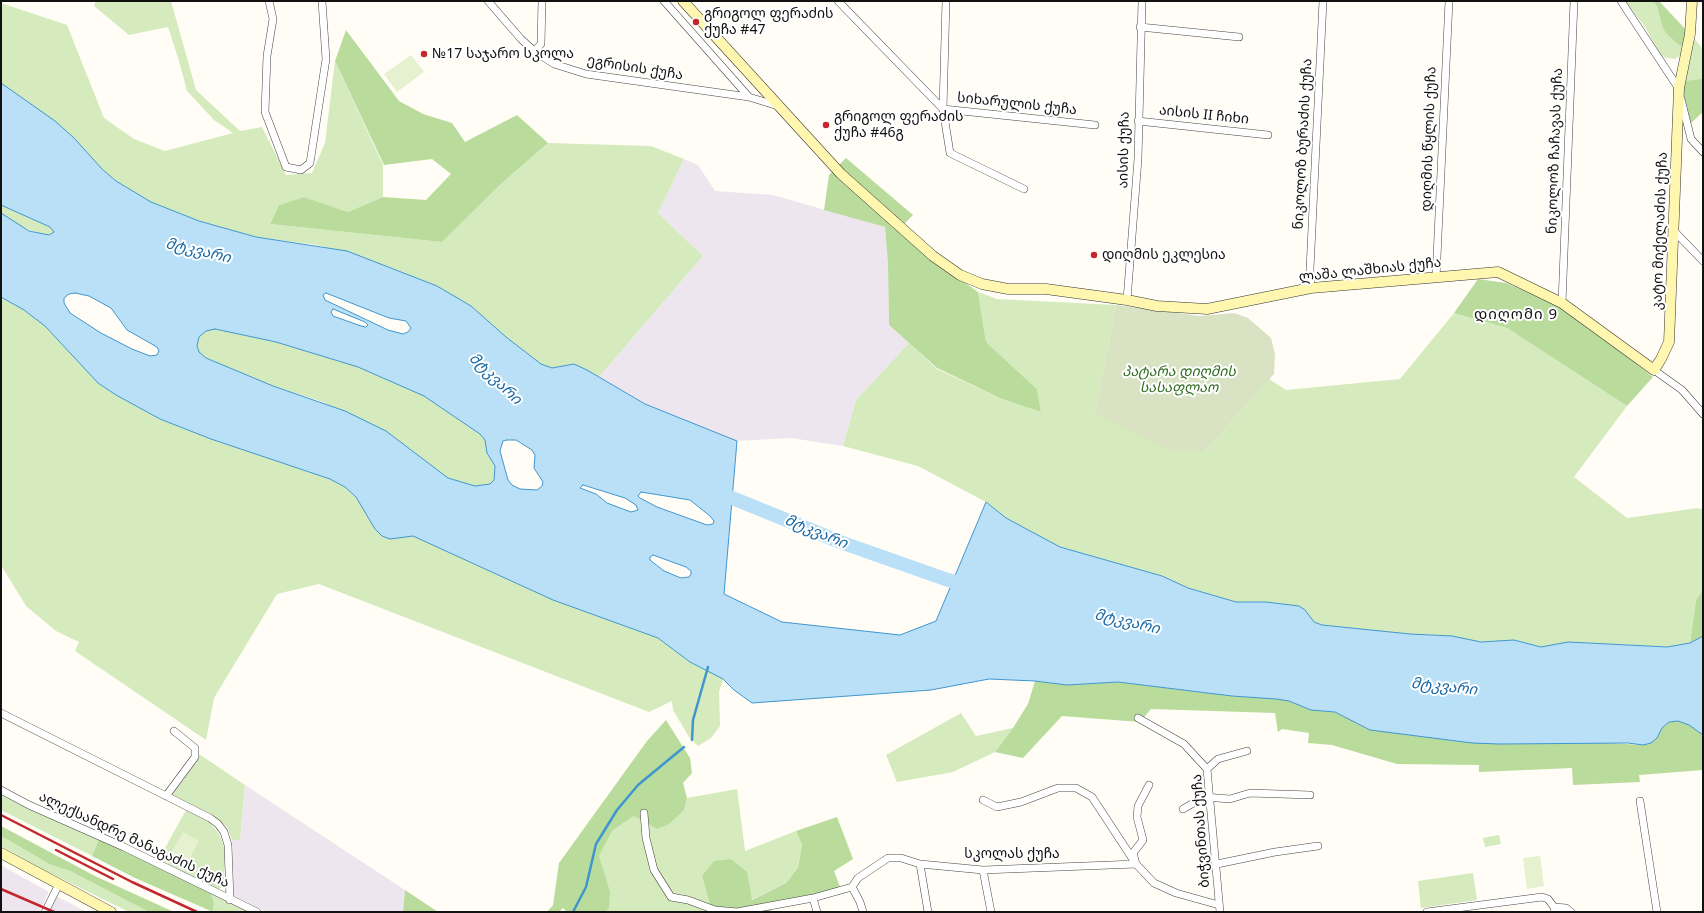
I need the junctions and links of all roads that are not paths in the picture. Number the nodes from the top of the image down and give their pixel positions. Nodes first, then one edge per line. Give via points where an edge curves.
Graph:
1 (269, 1) edge
2 (322, 1) edge
3 (488, 1) edge
4 (542, 1) edge
5 (664, 1) edge
6 (683, 1) edge
7 (838, 1) edge
8 (946, 1) edge
9 (1142, 1) edge
10 (1323, 1) edge
11 (1449, 1) edge
12 (1574, 1) edge
13 (1621, 1) edge
14 (1692, 1) edge
15 (1140, 27) junction
16 (1239, 37) dead end
17 (534, 51) junction
18 (1679, 88) junction
19 (749, 97) junction
20 (780, 106) junction
21 (943, 109) junction
22 (1138, 121) junction
23 (1095, 125) dead end
24 (1268, 135) dead end
25 (1703, 152) edge
26 (1024, 189) dead end
27 (1675, 232) junction
28 (1703, 261) edge
29 (1436, 278) junction
30 (1311, 288) junction
31 (1127, 300) junction
32 (1562, 303) junction
33 (1654, 370) junction
34 (1703, 414) edge
35 (1, 713) edge
36 (1138, 718) dead end
37 (174, 730) dead end
38 (1247, 751) dead end
39 (1207, 769) junction
40 (1149, 785) dead end
41 (1, 790) edge
42 (1310, 795) dead end
43 (166, 796) junction
44 (1209, 799) junction
45 (982, 800) dead end
46 (1640, 801) dead end
47 (1183, 809) dead end
48 (644, 812) dead end
49 (1318, 846) dead end
50 (1, 852) edge
51 (920, 864) junction
52 (1136, 864) junction
53 (1217, 864) junction
54 (983, 870) junction
55 (59, 884) junction
56 (852, 887) junction
57 (813, 898) junction
58 (230, 900) junction
59 (1220, 908) edge
60 (1555, 910) edge
61 (45, 912) edge
62 (111, 912) edge
63 (257, 912) edge
64 (817, 912) edge
65 (863, 912) edge
66 (928, 912) edge
67 (991, 912) edge
68 (1427, 912) edge
69 (1571, 912) edge
70 (1657, 912) edge

1 - 2 street via 273,19 267,56 266,112 286,166 301,170 310,163 326,59
3 - 17 street, ეგრისის ქუჩა
4 - 17 street via 541,44
5 - 19 street
6 - 20 street, ლაშა ლაშხიას ქუჩა
7 - 21 street, სიხარულის ქუჩა
8 - 21 street
9 - 15 street, აისის ქუჩა
10 - 30 street, ნიკოლოზ ბურაძის ქუჩა
11 - 29 street, დიღმის წყლის ქუჩა
12 - 32 street, ნიკოლოზ ჩაჩავას ქუჩა
13 - 18 street
14 - 18 street, კატო მიქელაძის ქუჩა via 1690,34
15 - 16 street
15 - 22 street, აისის ქუჩა
17 - 19 street, ეგრისის ქუჩა via 554,64 586,74
18 - 25 street via 1691,139
18 - 27 street, კატო მიქელაძის ქუჩა
19 - 20 street, ეგრისის ქუჩა
20 - 31 street, ლაშა ლაშხიას ქუჩა via 841,174 933,256 960,275 982,284 1008,289 1046,289
21 - 23 street, სიხარულის ქუჩა
21 - 26 street via 950,153
22 - 24 street, აისის II ჩიხი
22 - 31 street, აისის ქუჩა via 1135,203
27 - 28 street
27 - 33 street, კატო მიქელაძის ქუჩა via 1670,342
29 - 30 street, ლაშა ლაშხიას ქუჩა
29 - 32 street, ლაშა ლაშხიას ქუჩა via 1498,272
30 - 31 street, ლაშა ლაშხიას ქუჩა via 1206,309 1157,306
32 - 33 street, ლაშა ლაშხიას ქუჩა
33 - 34 street, ლაშა ლაშხიას ქუჩა via 1682,390
35 - 43 street
36 - 39 street via 1184,744
37 - 43 street via 195,748 195,757
38 - 39 street, ბიჭვინთას ქუჩა via 1218,759
39 - 44 street, ბიჭვინთას ქუჩა
40 - 52 street via 1138,806 1137,817 1143,840 1133,853
41 - 58 street, ალექსანდრე მანაგაძის ქუჩა
42 - 44 street via 1250,793 1230,798
43 - 58 street via 210,818 224,832 228,845
44 - 47 street via 1204,797
44 - 53 street, ბიჭვინთას ქუჩა
45 - 52 street via 997,807 1021,802 1058,788 1076,788 1092,797
46 - 70 street
48 - 57 street via 646,838 654,870 671,897 715,910 737,912
49 - 53 street
50 - 55 street
51 - 54 street, სკოლას ქუჩა
51 - 56 street, სკოლას ქუჩა via 901,858 888,858 858,878
51 - 66 street
52 - 54 street, სკოლას ქუჩა
52 - 59 street via 1154,883
53 - 59 street, ბიჭვინთას ქუჩა
54 - 67 street
55 - 61 street
55 - 62 street
56 - 57 street
56 - 65 street
57 - 64 street
58 - 63 street, ალექსანდრე მანაგაძის ქუჩა
60 - 68 street via 1548,900 1542,897
60 - 69 street via 1566,908

